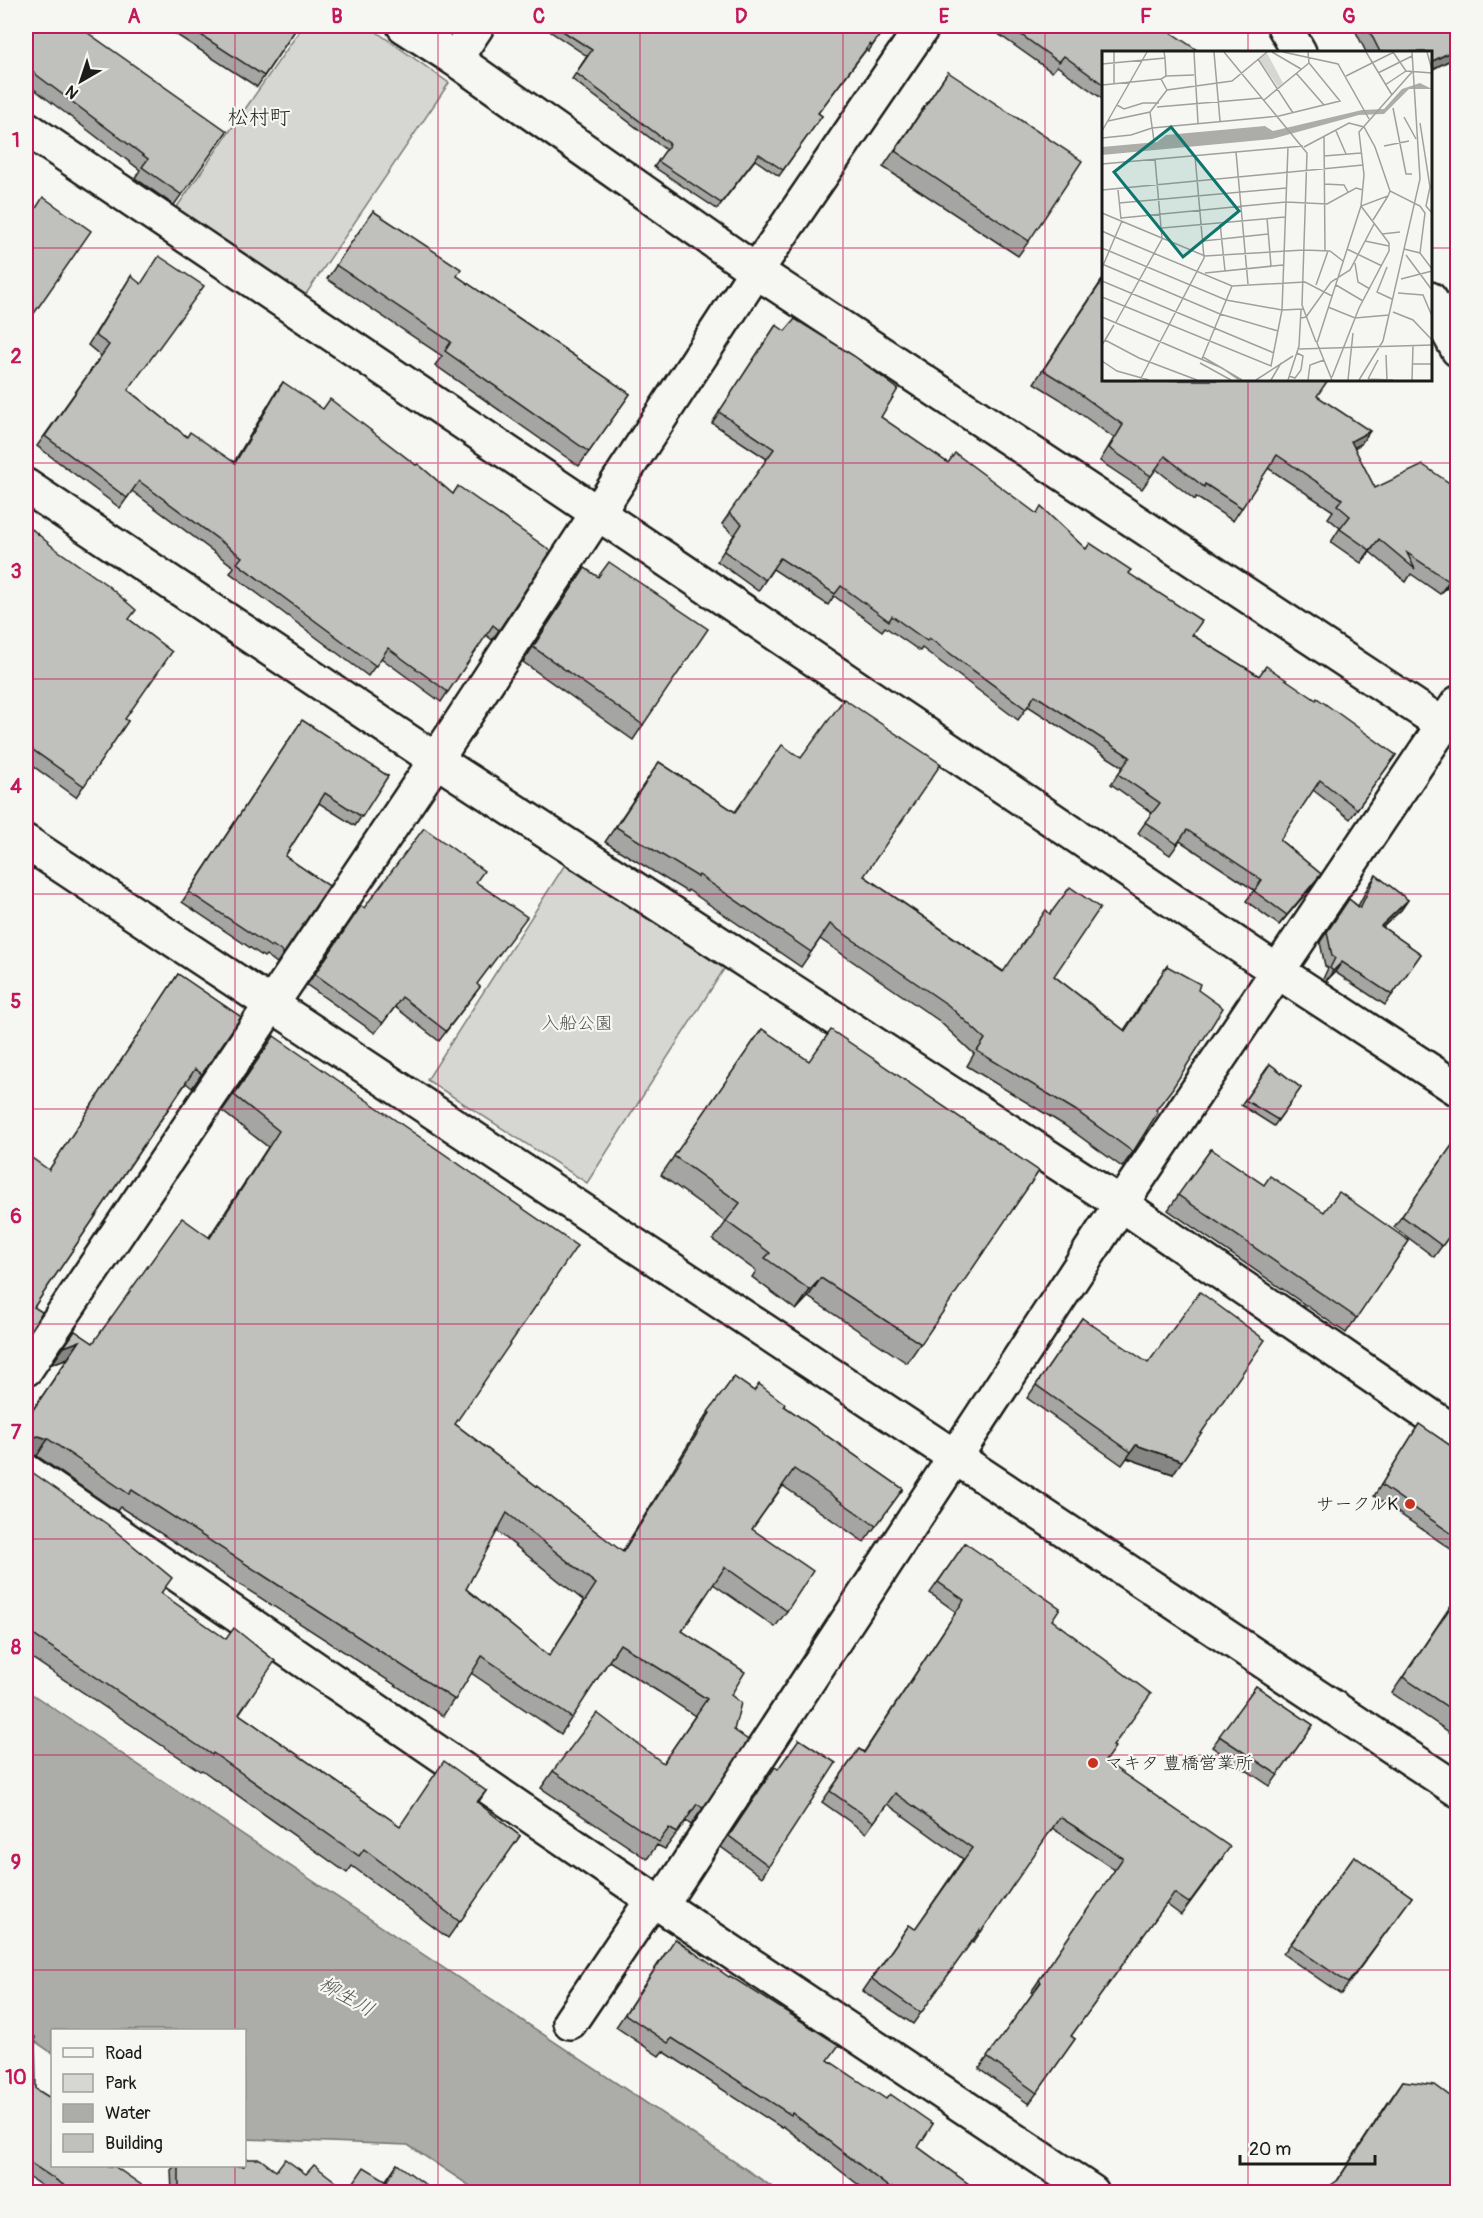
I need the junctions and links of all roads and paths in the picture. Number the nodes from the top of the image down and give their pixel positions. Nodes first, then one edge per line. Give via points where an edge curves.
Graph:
1 (404, 26) edge
2 (477, 26) edge
3 (923, 26) edge
4 (1284, 26) edge
5 (1298, 51) edge
6 (455, 59) junction
7 (26, 128) edge
8 (756, 271) junction
9 (1432, 301) edge
10 (1458, 350) edge
11 (26, 486) edge
12 (597, 512) junction
13 (1450, 714) edge
14 (436, 760) junction
15 (26, 842) edge
16 (1277, 971) junction
17 (270, 1004) junction
18 (1458, 1089) edge
19 (1120, 1204) junction
20 (26, 1369) edge
21 (1458, 1436) edge
22 (954, 1456) junction
23 (26, 1471) edge
24 (1458, 1790) edge
25 (657, 1902) junction
26 (570, 2022) dead end
27 (1092, 2193) edge

1 - 6 street
2 - 6 street
3 - 8 street
4 - 5 street
6 - 8 street
7 - 12 street
8 - 12 street
8 - 13 street
9 - 10 street
11 - 14 street
12 - 14 street
12 - 16 street
13 - 16 street
14 - 17 street
14 - 19 street
15 - 17 street
16 - 18 street
16 - 19 street
17 - 20 street
17 - 22 street
19 - 21 street
19 - 22 street
22 - 24 street
22 - 25 street
23 - 25 street
25 - 26 street
25 - 27 street

